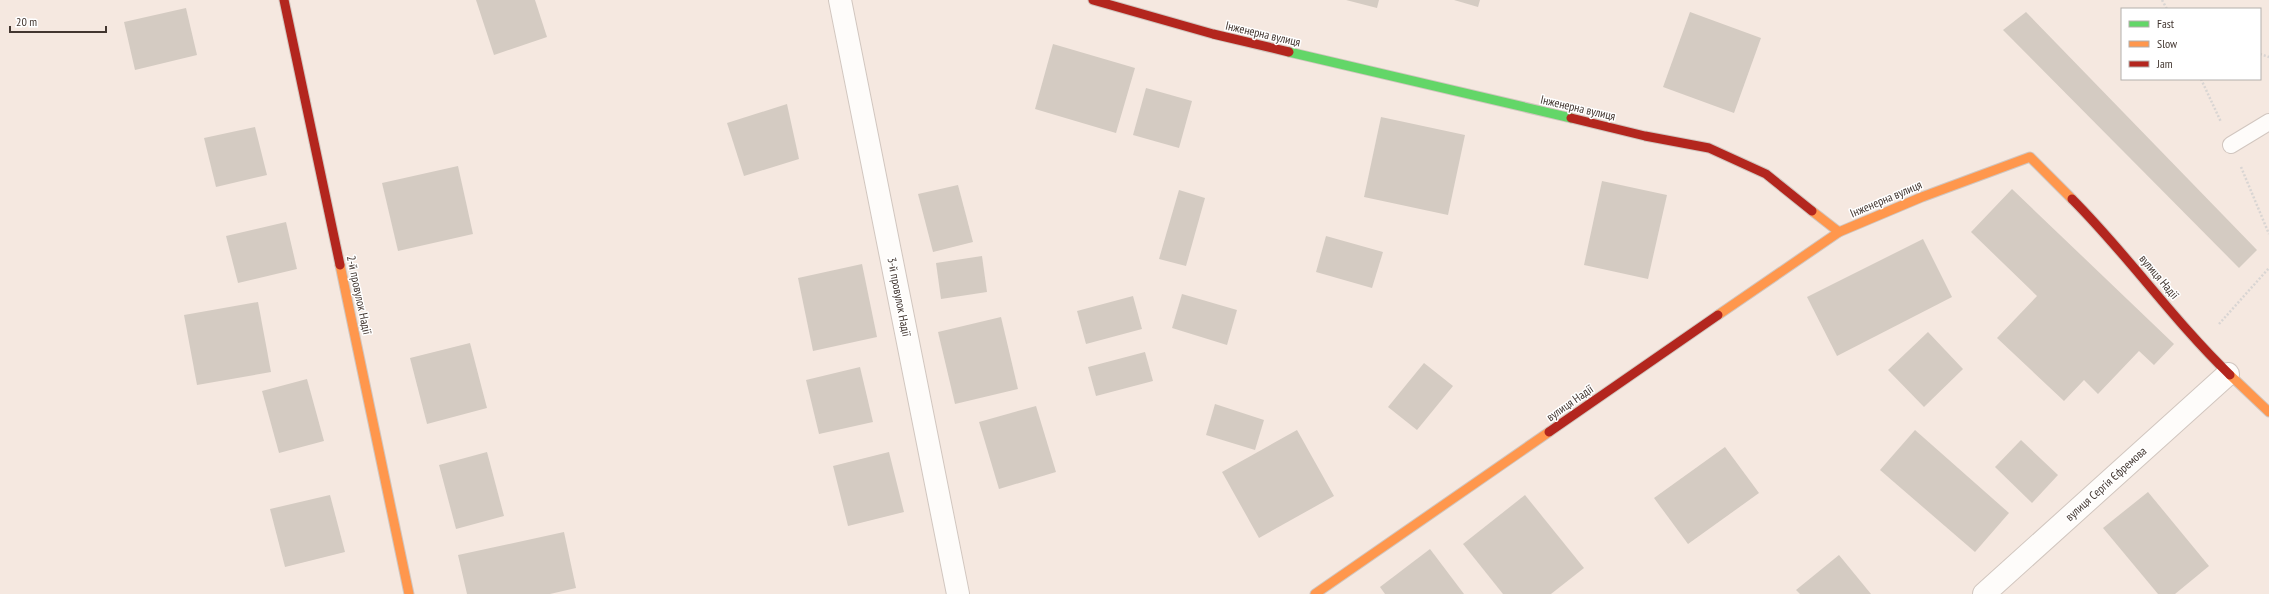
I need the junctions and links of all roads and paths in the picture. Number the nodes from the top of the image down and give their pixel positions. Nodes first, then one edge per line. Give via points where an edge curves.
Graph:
1 (284, 0) edge
2 (840, 0) edge
3 (1093, 0) edge
4 (2269, 122) edge
5 (2231, 145) dead end
6 (2030, 157) joint
7 (1839, 232) junction
8 (2269, 268) edge
9 (2200, 346) junction
10 (2228, 374) junction
11 (2269, 412) edge
12 (409, 594) edge
13 (958, 594) edge
14 (1315, 594) edge
15 (1984, 594) edge

1 - 12 street, 2-й провулок Надії
2 - 13 street, 3-й провулок Надії
3 - 7 street, Інженерна вулиця via 1213,34 1645,136 1709,148 1766,174
4 - 5 lane
6 - 7 street, Інженерна вулиця via 1922,197
6 - 9 street, вулиця Надії via 2094,221
7 - 14 street, вулиця Надії
8 - 9 path
9 - 10 street, вулиця Надії
10 - 11 street, вулиця Надії
10 - 15 street, вулиця Сергія Єфремова

